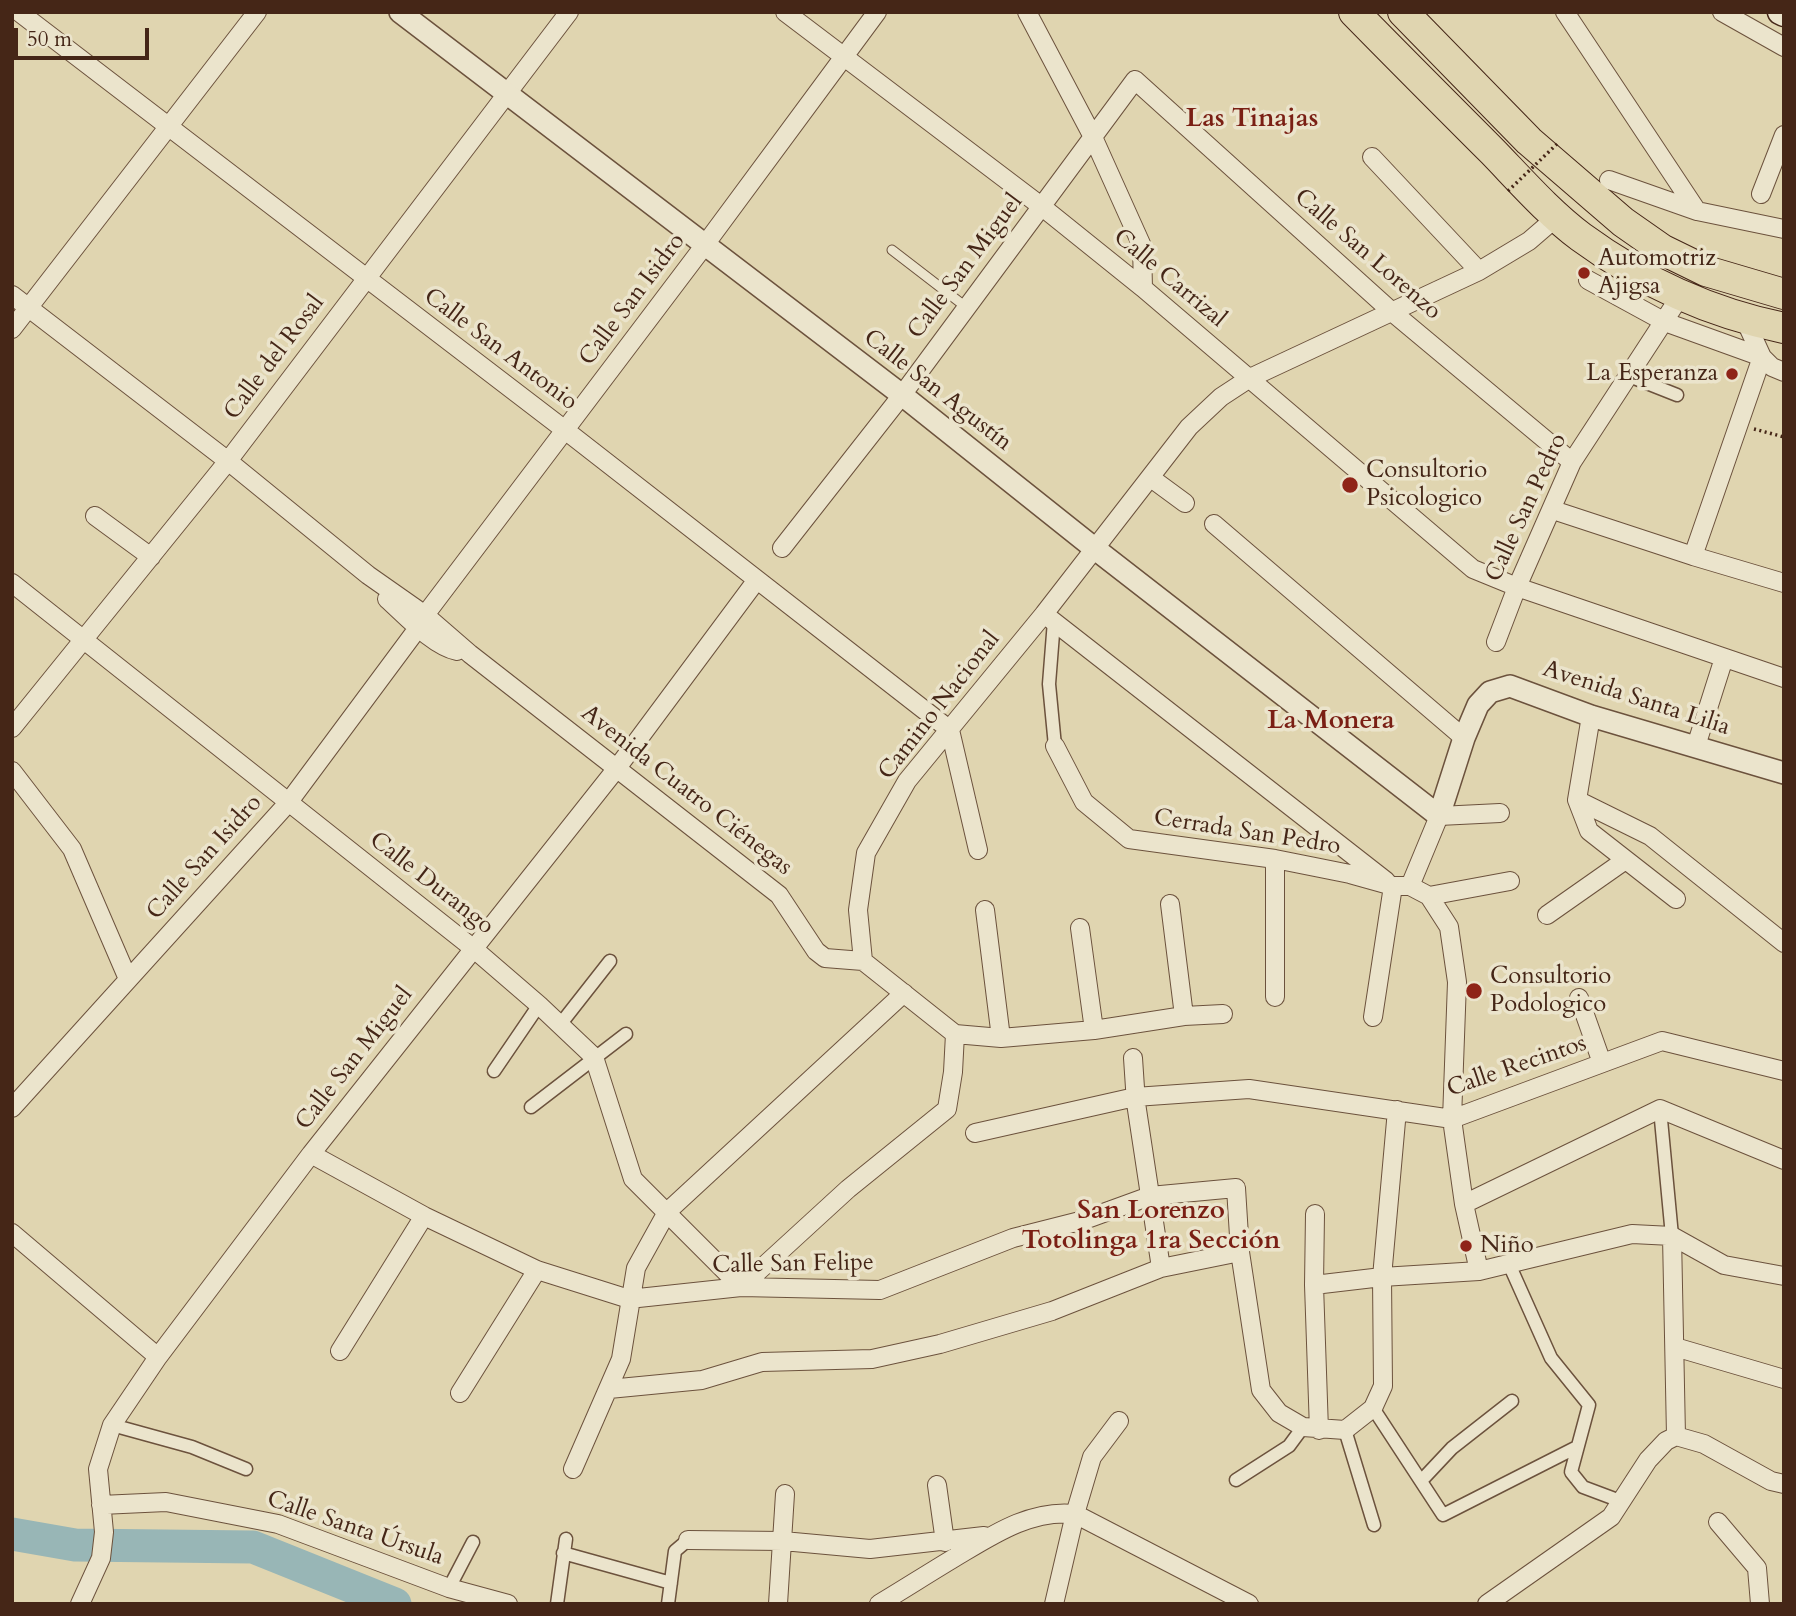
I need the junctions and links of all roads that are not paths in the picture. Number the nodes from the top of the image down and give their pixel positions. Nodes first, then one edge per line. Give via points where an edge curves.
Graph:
1 (19, 12) edge
2 (257, 12) edge
3 (400, 12) edge
4 (569, 12) edge
5 (785, 12) edge
6 (877, 12) edge
7 (1027, 12) edge
8 (1354, 12) edge
9 (1403, 12) edge
10 (1566, 12) edge
11 (1722, 12) edge
12 (1784, 47) edge
13 (844, 57) junction
14 (1135, 80) joint
15 (506, 93) junction
16 (167, 127) junction
17 (1784, 135) edge
18 (1093, 137) junction
19 (1372, 157) dead end
20 (1609, 180) dead end
21 (1761, 194) dead end
22 (1041, 206) junction
23 (1696, 211) junction
24 (1558, 216) junction
25 (1784, 229) edge
26 (704, 246) junction
27 (892, 250) dead end
28 (1479, 271) junction
29 (365, 278) junction
30 (1588, 280) dead end
31 (1143, 288) junction
32 (1784, 294) edge
33 (12, 295) edge
34 (1681, 295) junction
35 (966, 307) junction
36 (29, 308) junction
37 (1391, 311) junction
38 (1745, 320) junction
39 (1665, 322) junction
40 (1784, 328) edge
41 (12, 329) edge
42 (1762, 357) junction
43 (1784, 372) edge
44 (1629, 376) junction
45 (1250, 378) junction
46 (902, 395) junction
47 (1676, 395) dead end
48 (565, 430) junction
49 (228, 461) junction
50 (1572, 462) junction
51 (1151, 478) junction
52 (1185, 503) dead end
53 (1553, 510) junction
54 (95, 516) dead end
55 (1214, 524) dead end
56 (782, 548) dead end
57 (1094, 548) junction
58 (1693, 556) junction
59 (151, 557) junction
60 (756, 581) junction
61 (12, 583) edge
62 (1784, 583) edge
63 (1517, 587) junction
64 (1049, 617) junction
65 (422, 621) junction
66 (86, 640) junction
67 (1496, 642) dead end
68 (1724, 658) junction
69 (1784, 678) edge
70 (1591, 716) junction
71 (12, 728) edge
72 (950, 730) junction
73 (1464, 738) junction
74 (1055, 746) joint
75 (1696, 746) junction
76 (617, 768) junction
77 (12, 771) edge
78 (1784, 773) edge
79 (1577, 800) junction
80 (288, 803) junction
81 (1500, 813) dead end
82 (1439, 816) junction
83 (978, 850) dead end
84 (1275, 859) junction
85 (1624, 861) junction
86 (1510, 881) dead end
87 (1401, 886) junction
88 (1429, 896) junction
89 (1676, 900) dead end
90 (1170, 904) dead end
91 (985, 910) dead end
92 (1547, 915) dead end
93 (1080, 928) dead end
94 (1784, 943) edge
95 (474, 949) junction
96 (610, 961) dead end
97 (863, 961) junction
98 (128, 979) junction
99 (904, 993) junction
100 (1275, 997) dead end
101 (1579, 998) dead end
102 (539, 1005) junction
103 (1223, 1014) dead end
104 (1184, 1016) junction
105 (1373, 1017) dead end
106 (559, 1026) junction
107 (1094, 1030) junction
108 (626, 1034) dead end
109 (955, 1034) junction
110 (1001, 1038) junction
111 (594, 1057) junction
112 (1133, 1058) dead end
113 (1602, 1063) junction
114 (1784, 1070) edge
115 (494, 1071) dead end
116 (1135, 1097) junction
117 (531, 1107) dead end
118 (12, 1108) edge
119 (1660, 1109) junction
120 (1397, 1110) junction
121 (1452, 1119) junction
122 (975, 1133) dead end
123 (312, 1154) junction
124 (1784, 1160) edge
125 (1150, 1196) junction
126 (1464, 1205) junction
127 (667, 1212) junction
128 (1315, 1214) dead end
129 (424, 1216) junction
130 (12, 1233) edge
131 (1672, 1236) junction
132 (1240, 1251) junction
133 (1509, 1264) junction
134 (1161, 1268) junction
135 (537, 1270) junction
136 (1479, 1271) junction
137 (1784, 1276) edge
138 (1382, 1278) junction
139 (1314, 1285) junction
140 (741, 1287) junction
141 (629, 1300) junction
142 (1675, 1347) junction
143 (340, 1351) dead end
144 (158, 1357) junction
145 (1784, 1379) edge
146 (609, 1390) junction
147 (460, 1393) dead end
148 (1512, 1401) dead end
149 (1373, 1408) junction
150 (1119, 1420) dead end
151 (112, 1425) junction
152 (1311, 1428) junction
153 (1345, 1430) junction
154 (1676, 1436) junction
155 (1577, 1447) junction
156 (246, 1469) dead end
157 (573, 1469) dead end
158 (1236, 1480) dead end
159 (1421, 1481) junction
160 (1784, 1484) edge
161 (937, 1485) dead end
162 (785, 1494) dead end
163 (1623, 1502) junction
164 (101, 1505) junction
165 (1075, 1514) junction
166 (1718, 1522) dead end
167 (1374, 1525) dead end
168 (993, 1535) junction
169 (566, 1539) dead end
170 (688, 1540) joint
171 (783, 1541) junction
172 (473, 1542) dead end
173 (945, 1542) junction
174 (563, 1553) junction
175 (671, 1583) junction
176 (449, 1588) junction
177 (668, 1601) edge
178 (80, 1604) edge
179 (508, 1604) edge
180 (556, 1604) edge
181 (778, 1604) edge
182 (879, 1604) edge
183 (1054, 1604) edge
184 (1249, 1604) edge
185 (1487, 1604) edge
186 (1760, 1604) edge

1 - 16 street, Calle San Antonio
2 - 16 street
3 - 15 street, Calle San Agustín
4 - 15 street, Calle del Rosal
5 - 13 street, Calle Carrizal
6 - 13 street, Calle San Isidro
7 - 18 street
8 - 24 highway
9 - 32 highway via 1529,141 1623,222 1663,250 1706,271
10 - 23 street
11 - 12 street
13 - 22 street, Calle Carrizal
13 - 26 street, Calle San Isidro
14 - 18 street, Calle San Miguel
14 - 37 street, Calle San Lorenzo
15 - 26 street, Calle San Agustín
15 - 29 street, Calle del Rosal
16 - 29 street, Calle San Antonio
16 - 36 street
17 - 21 street
18 - 22 street, Calle San Miguel
18 - 31 street via 1142,246
19 - 28 street
20 - 23 street
22 - 31 street, Calle Carrizal
22 - 35 street, Calle San Miguel
23 - 25 street
24 - 28 street, Camino Nacional via 1529,242
24 - 34 highway via 1610,255
26 - 46 street, Calle San Agustín
26 - 48 street, Calle San Isidro
27 - 35 lane
28 - 37 street, Camino Nacional
29 - 48 street, Calle San Antonio
29 - 49 street, Calle del Rosal
30 - 39 street
31 - 45 street, Calle Carrizal
33 - 36 street, Avenida Cuatro Ciénegas
34 - 38 highway
34 - 39 street, Calle San Pedro
35 - 46 street, Calle San Miguel
36 - 41 street
36 - 49 street, Avenida Cuatro Ciénegas
37 - 45 street, Camino Nacional
37 - 50 street, Calle San Lorenzo
38 - 40 highway
38 - 42 street
39 - 42 street
39 - 44 street, Calle San Pedro
42 - 43 street
42 - 58 street
44 - 47 street
44 - 50 street, Calle San Pedro
45 - 51 street, Camino Nacional via 1189,427
45 - 63 street, Calle Carrizal via 1473,569
46 - 56 street, Calle San Miguel
46 - 57 street, Calle San Agustín
48 - 60 street, Calle San Antonio
48 - 65 street, Calle San Isidro
49 - 59 street, Calle del Rosal
49 - 65 street, Avenida Cuatro Ciénegas
50 - 53 street, Calle San Pedro
51 - 52 street
51 - 57 street, Camino Nacional
53 - 58 street
53 - 63 street, Calle San Pedro
54 - 59 street
55 - 73 street
57 - 64 street, Camino Nacional
57 - 82 street, Calle San Agustín
58 - 62 street
59 - 66 street, Calle del Rosal
60 - 72 street, Calle San Antonio
60 - 76 street, Calle San Miguel
61 - 66 street, Calle Durango
63 - 67 street, Calle San Pedro
63 - 68 street, Calle Carrizal
64 - 72 street, Camino Nacional
64 - 74 street, Cerrada San Pedro
64 - 87 street
65 - 76 street, Avenida Cuatro Ciénegas
65 - 80 street, Calle San Isidro
66 - 71 street, Calle del Rosal
66 - 80 street, Calle Durango
68 - 69 street, Calle Carrizal
68 - 75 street
70 - 73 street, Avenida Santa Lilia via 1510,686 1490,692 1478,705
70 - 75 street, Avenida Santa Lilia
70 - 79 street
72 - 83 street
72 - 97 street, Camino Nacional via 907,781 866,853 858,910
73 - 82 street
74 - 84 street, Cerrada San Pedro via 1084,803 1129,839
75 - 78 street, Avenida Santa Lilia
76 - 95 street, Calle San Miguel
76 - 97 street, Avenida Cuatro Ciénegas via 779,895 816,951 825,958
77 - 98 street via 72,849
79 - 85 street via 1589,831
79 - 94 street via 1650,836
80 - 95 street, Calle Durango
80 - 98 street, Calle San Isidro
81 - 82 street
82 - 87 street
84 - 87 street, Cerrada San Pedro
84 - 100 street
85 - 89 street
85 - 92 street
86 - 88 street
87 - 88 street
87 - 105 street
88 - 121 street via 1449,927 1457,982
90 - 104 street
91 - 110 street
93 - 107 street
95 - 102 street, Calle Durango
95 - 123 street, Calle San Miguel
96 - 106 street
97 - 99 street
98 - 118 street, Calle San Isidro
99 - 109 street
99 - 127 street
101 - 113 street
102 - 106 street, Calle Durango
102 - 115 street
103 - 104 street
104 - 107 street
106 - 111 street, Calle Durango
107 - 110 street
108 - 111 street
109 - 110 street
109 - 140 street via 947,1109 848,1189
111 - 117 street
111 - 127 street via 633,1179
112 - 116 street
113 - 114 street, Calle Recintos via 1662,1041
113 - 121 street, Calle Recintos
116 - 120 street, Calle Recintos via 1250,1089
116 - 122 street, Calle Recintos
116 - 125 street
119 - 124 street
119 - 126 street
119 - 131 street
120 - 121 street, Calle Recintos
120 - 138 street
121 - 126 street
123 - 129 street
123 - 144 street, Calle San Miguel
125 - 132 street, Calle San Felipe via 1236,1188
125 - 134 street
125 - 140 street, Calle San Felipe via 1084,1220 1013,1238 880,1290
126 - 136 street
127 - 140 street
127 - 141 street via 636,1268
128 - 139 street
129 - 135 street
129 - 143 street
130 - 144 street
131 - 133 street via 1632,1234
131 - 137 street via 1724,1265
131 - 142 street
132 - 134 street
132 - 152 street via 1261,1390 1279,1413
133 - 136 street
133 - 155 street via 1551,1358 1588,1405
134 - 146 street via 1052,1311 940,1344 872,1359 762,1362 702,1380
135 - 141 street
135 - 147 street
136 - 138 street
138 - 139 street
138 - 149 street via 1383,1386
139 - 152 street
140 - 141 street, Calle San Felipe
141 - 146 street via 621,1359
142 - 145 street
142 - 154 street
144 - 151 street, Calle San Miguel
146 - 157 street
148 - 159 street via 1452,1448
149 - 153 street
149 - 159 street
150 - 165 street via 1092,1457
151 - 156 street via 192,1447
151 - 164 street, Calle San Miguel via 99,1469
152 - 153 street
152 - 158 street
153 - 167 street
154 - 160 street via 1704,1444
154 - 163 street via 1648,1460
155 - 159 street via 1443,1515
155 - 163 street via 1571,1472 1583,1487
161 - 173 street
162 - 171 street
163 - 185 street via 1611,1517
164 - 176 street, Calle Santa Úrsula via 166,1502 278,1524
164 - 178 street, Calle San Miguel via 101,1558
165 - 168 street via 1057,1512
165 - 183 street
165 - 184 street
166 - 186 street via 1757,1568
168 - 173 street
168 - 182 street
169 - 174 street
170 - 171 street
170 - 175 street via 676,1551
171 - 173 street via 870,1549
171 - 181 street
172 - 176 street
174 - 175 street
174 - 180 street
175 - 177 street
176 - 179 street, Calle Santa Úrsula

